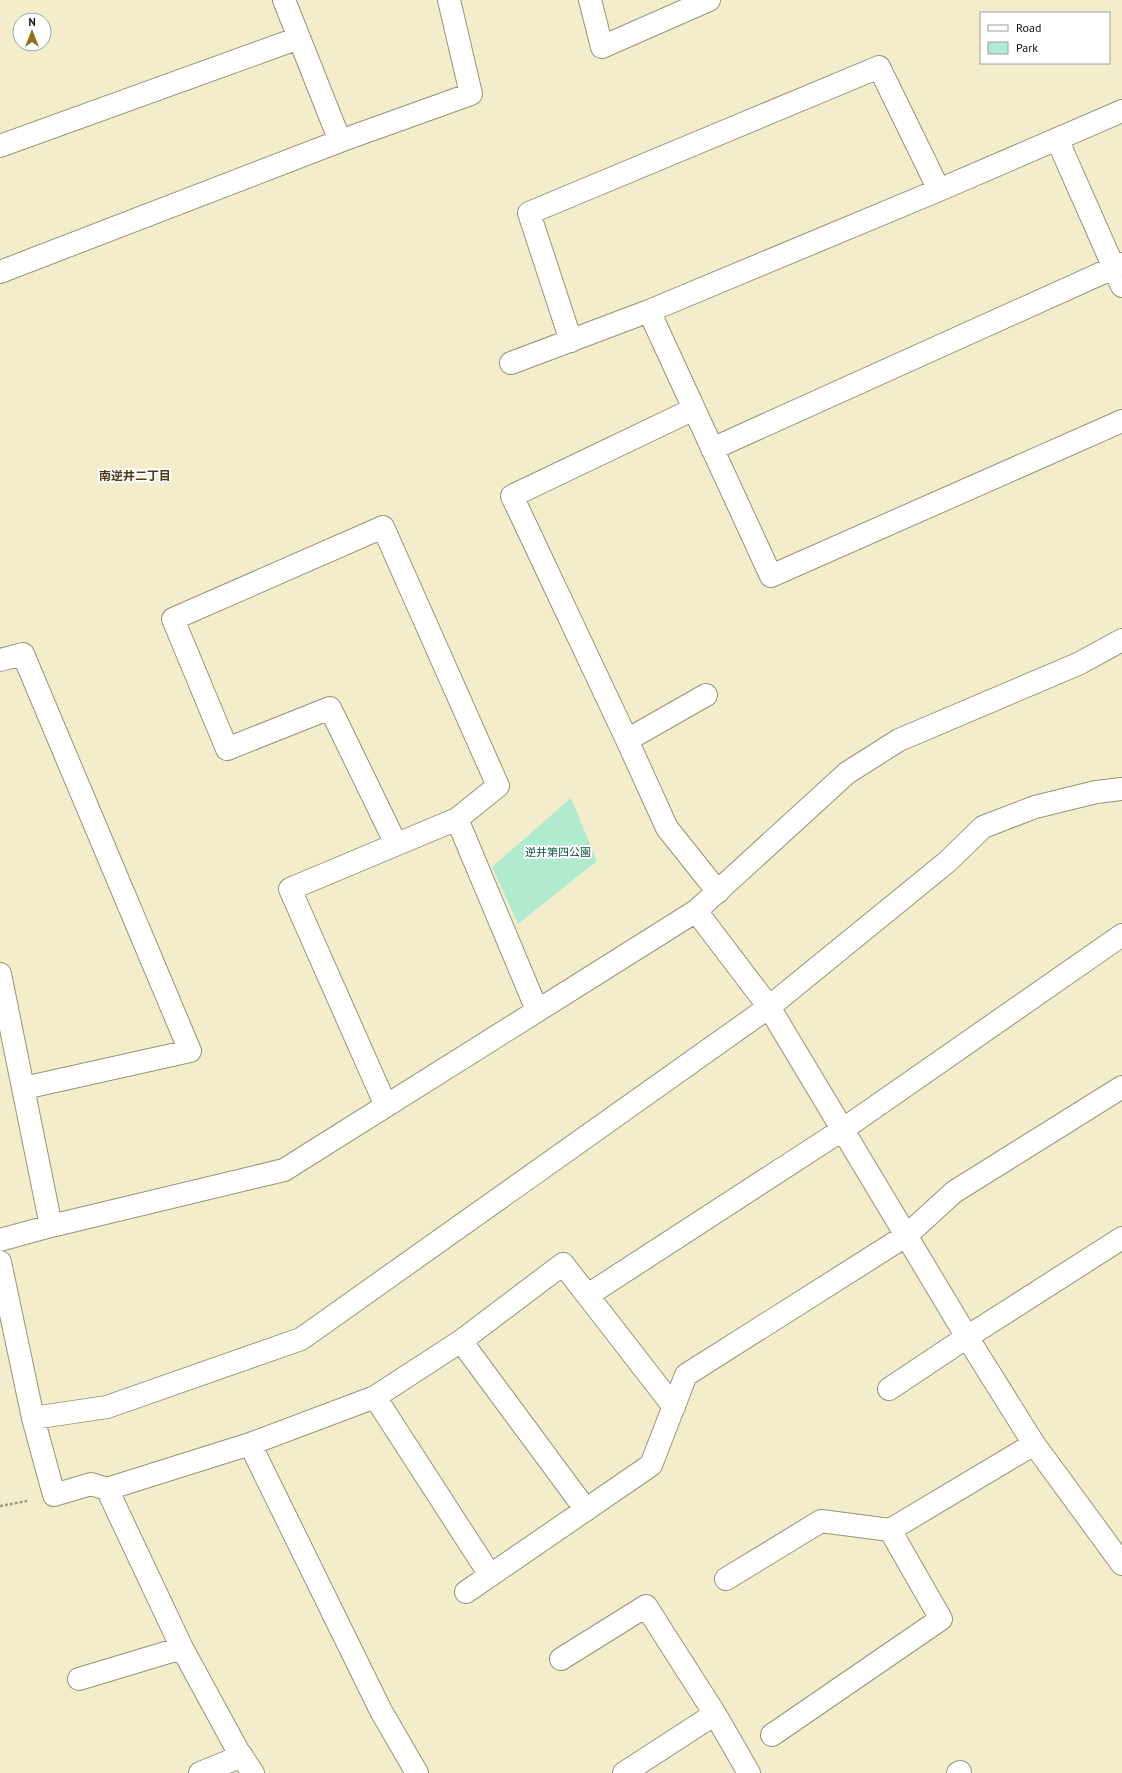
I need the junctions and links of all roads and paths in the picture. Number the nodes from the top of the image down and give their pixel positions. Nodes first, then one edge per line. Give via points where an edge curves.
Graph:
1 (284, 0) edge
2 (449, 0) edge
3 (590, 0) edge
4 (709, 0) edge
5 (299, 38) junction
6 (1122, 111) edge
7 (1057, 139) junction
8 (340, 141) junction
9 (0, 146) edge
10 (939, 190) junction
11 (0, 272) edge
12 (1119, 272) edge
13 (649, 311) junction
14 (571, 341) junction
15 (511, 363) dead end
16 (694, 409) junction
17 (1122, 421) edge
18 (712, 449) junction
19 (1122, 640) edge
20 (0, 660) edge
21 (706, 695) dead end
22 (627, 740) junction
23 (1122, 789) edge
24 (457, 819) junction
25 (396, 844) junction
26 (718, 892) junction
27 (696, 911) junction
28 (1122, 936) edge
29 (0, 974) edge
30 (769, 1007) junction
31 (537, 1010) junction
32 (1122, 1087) edge
33 (24, 1088) junction
34 (386, 1106) junction
35 (842, 1130) junction
36 (51, 1226) junction
37 (907, 1235) junction
38 (1122, 1238) edge
39 (0, 1240) edge
40 (0, 1262) edge
41 (588, 1295) junction
42 (967, 1337) junction
43 (461, 1341) junction
44 (889, 1389) dead end
45 (375, 1396) junction
46 (674, 1407) junction
47 (33, 1418) junction
48 (250, 1444) junction
49 (1034, 1444) junction
50 (107, 1489) junction
51 (586, 1510) junction
52 (890, 1530) junction
53 (1119, 1554) edge
54 (490, 1575) junction
55 (726, 1579) dead end
56 (466, 1592) dead end
57 (182, 1648) junction
58 (561, 1659) dead end
59 (79, 1679) dead end
60 (715, 1714) junction
61 (772, 1734) dead end
62 (247, 1765) edge
63 (200, 1773) edge
64 (417, 1773) edge
65 (624, 1773) edge
66 (748, 1773) edge

1 - 5 street
2 - 8 street via 471,94
3 - 4 street via 602,46
5 - 8 street
5 - 9 street
6 - 7 street
7 - 10 street
7 - 12 street
8 - 11 street
10 - 13 street
10 - 14 street via 879,67 529,213
12 - 18 street
13 - 14 street
13 - 16 street
14 - 15 street
16 - 18 street
16 - 22 street via 512,496
17 - 18 street via 771,576
19 - 26 street via 1078,664 899,740 847,773
20 - 33 street via 23,654 190,1051
21 - 22 street
22 - 26 street via 667,828
23 - 30 street via 1096,792 1035,807 984,827 947,862
24 - 25 street
24 - 25 street via 498,786 383,527 173,619 227,749 330,708
24 - 31 street
25 - 34 street via 290,889
26 - 27 street
27 - 30 street
27 - 31 street
28 - 35 street
29 - 33 street
30 - 35 street
30 - 47 street via 301,1339 107,1407
31 - 34 street
32 - 37 street via 954,1192
33 - 36 street
34 - 36 street via 284,1170
35 - 37 street
35 - 41 street
36 - 39 street
37 - 42 street
37 - 46 street via 686,1375
38 - 42 street
40 - 47 street
41 - 43 street via 563,1264
41 - 46 street
42 - 44 street
42 - 49 street
43 - 45 street
43 - 51 street
45 - 48 street
45 - 54 street
46 - 51 street via 651,1465
47 - 50 street via 54,1495 91,1484
48 - 50 street
48 - 64 street via 381,1711
49 - 52 street
49 - 53 street
50 - 57 street
51 - 54 street
52 - 55 street via 821,1521
52 - 61 street via 942,1620
54 - 56 street
57 - 59 street
57 - 62 street
58 - 60 street via 646,1606
60 - 65 street
60 - 66 street
62 - 63 street

